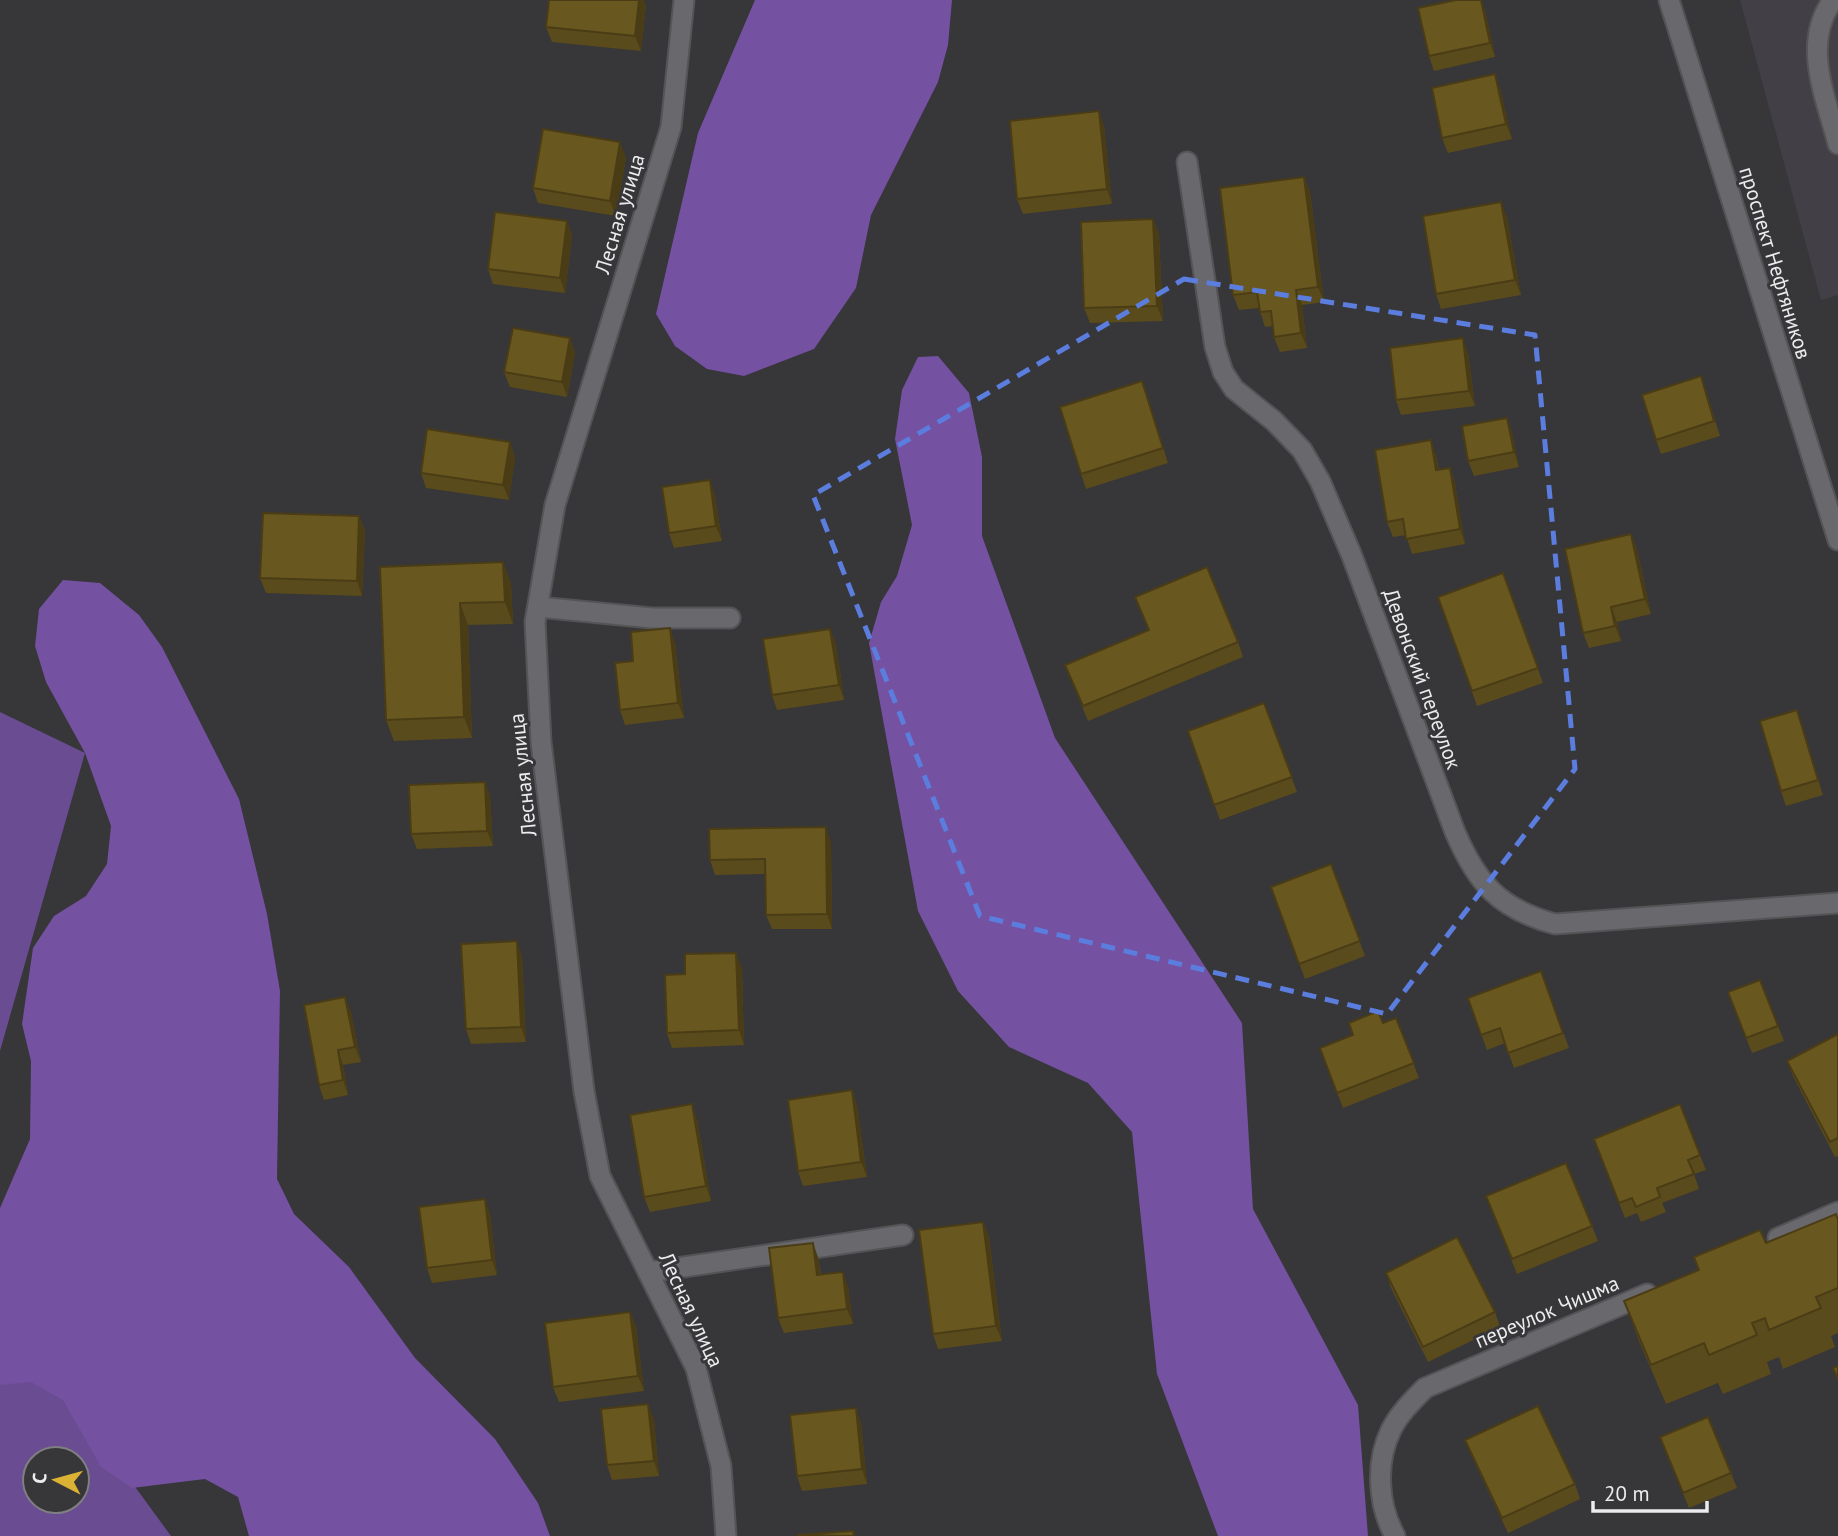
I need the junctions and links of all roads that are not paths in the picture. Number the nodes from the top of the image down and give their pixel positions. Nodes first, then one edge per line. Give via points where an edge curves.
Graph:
1 (684, 0) edge
2 (1669, 0) edge
3 (1833, 0) edge
4 (1838, 144) edge
5 (1187, 162) dead end
6 (1838, 540) edge
7 (538, 607) junction
8 (730, 618) dead end
9 (1838, 903) edge
10 (1838, 1212) edge
11 (904, 1234) dead end
12 (1763, 1244) edge
13 (649, 1272) junction
14 (1663, 1287) edge
15 (726, 1536) edge
16 (1395, 1536) edge

1 - 7 street, Лесная улица via 671,127 555,505
2 - 6 street, проспект Нефтяников
3 - 4 street via 1817,35 1817,60
5 - 9 street, Девонский переулок via 1215,347 1223,372 1234,389 1302,450 1320,481 1455,832 1468,863 1490,890 1513,908 1555,924
7 - 8 street via 652,618
7 - 13 street, Лесная улица via 541,742 584,1091 600,1176
10 - 12 street
11 - 13 street
13 - 15 street, Лесная улица via 696,1368 721,1466
14 - 16 street, переулок Чишма via 1426,1388 1390,1431 1381,1461 1381,1496

